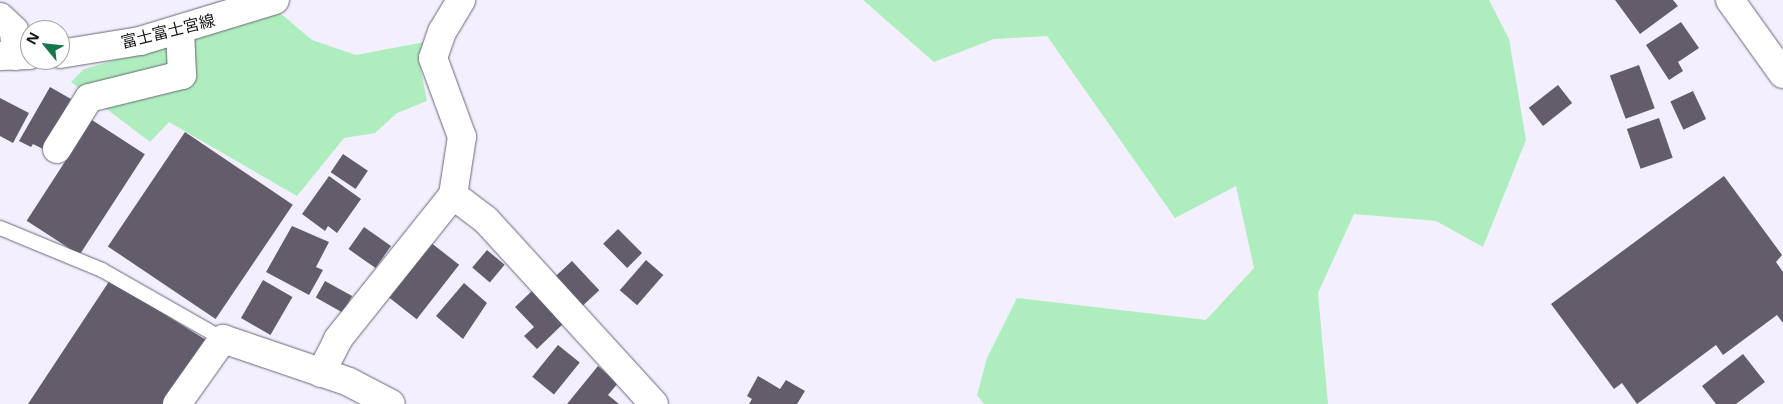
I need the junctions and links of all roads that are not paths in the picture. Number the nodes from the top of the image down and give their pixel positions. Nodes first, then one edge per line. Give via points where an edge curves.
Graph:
1 (275, 0) edge
2 (461, 0) edge
3 (1730, 0) edge
4 (0, 17) edge
5 (180, 30) junction
6 (70, 52) edge
7 (16, 56) edge
8 (1783, 74) edge
9 (57, 149) dead end
10 (453, 195) junction
11 (0, 228) edge
12 (224, 339) junction
13 (321, 373) junction
14 (177, 404) edge
15 (391, 404) edge
16 (654, 404) edge

1 - 5 street, 富士富士宮線
2 - 10 street via 442,32 433,58 462,137
3 - 8 street
4 - 7 street via 14,30
5 - 6 street, 富士富士宮線
5 - 9 street via 182,75 89,98
10 - 13 street via 338,339
10 - 16 street via 486,220
11 - 12 lane via 102,270
12 - 13 street
12 - 14 street
13 - 15 street

